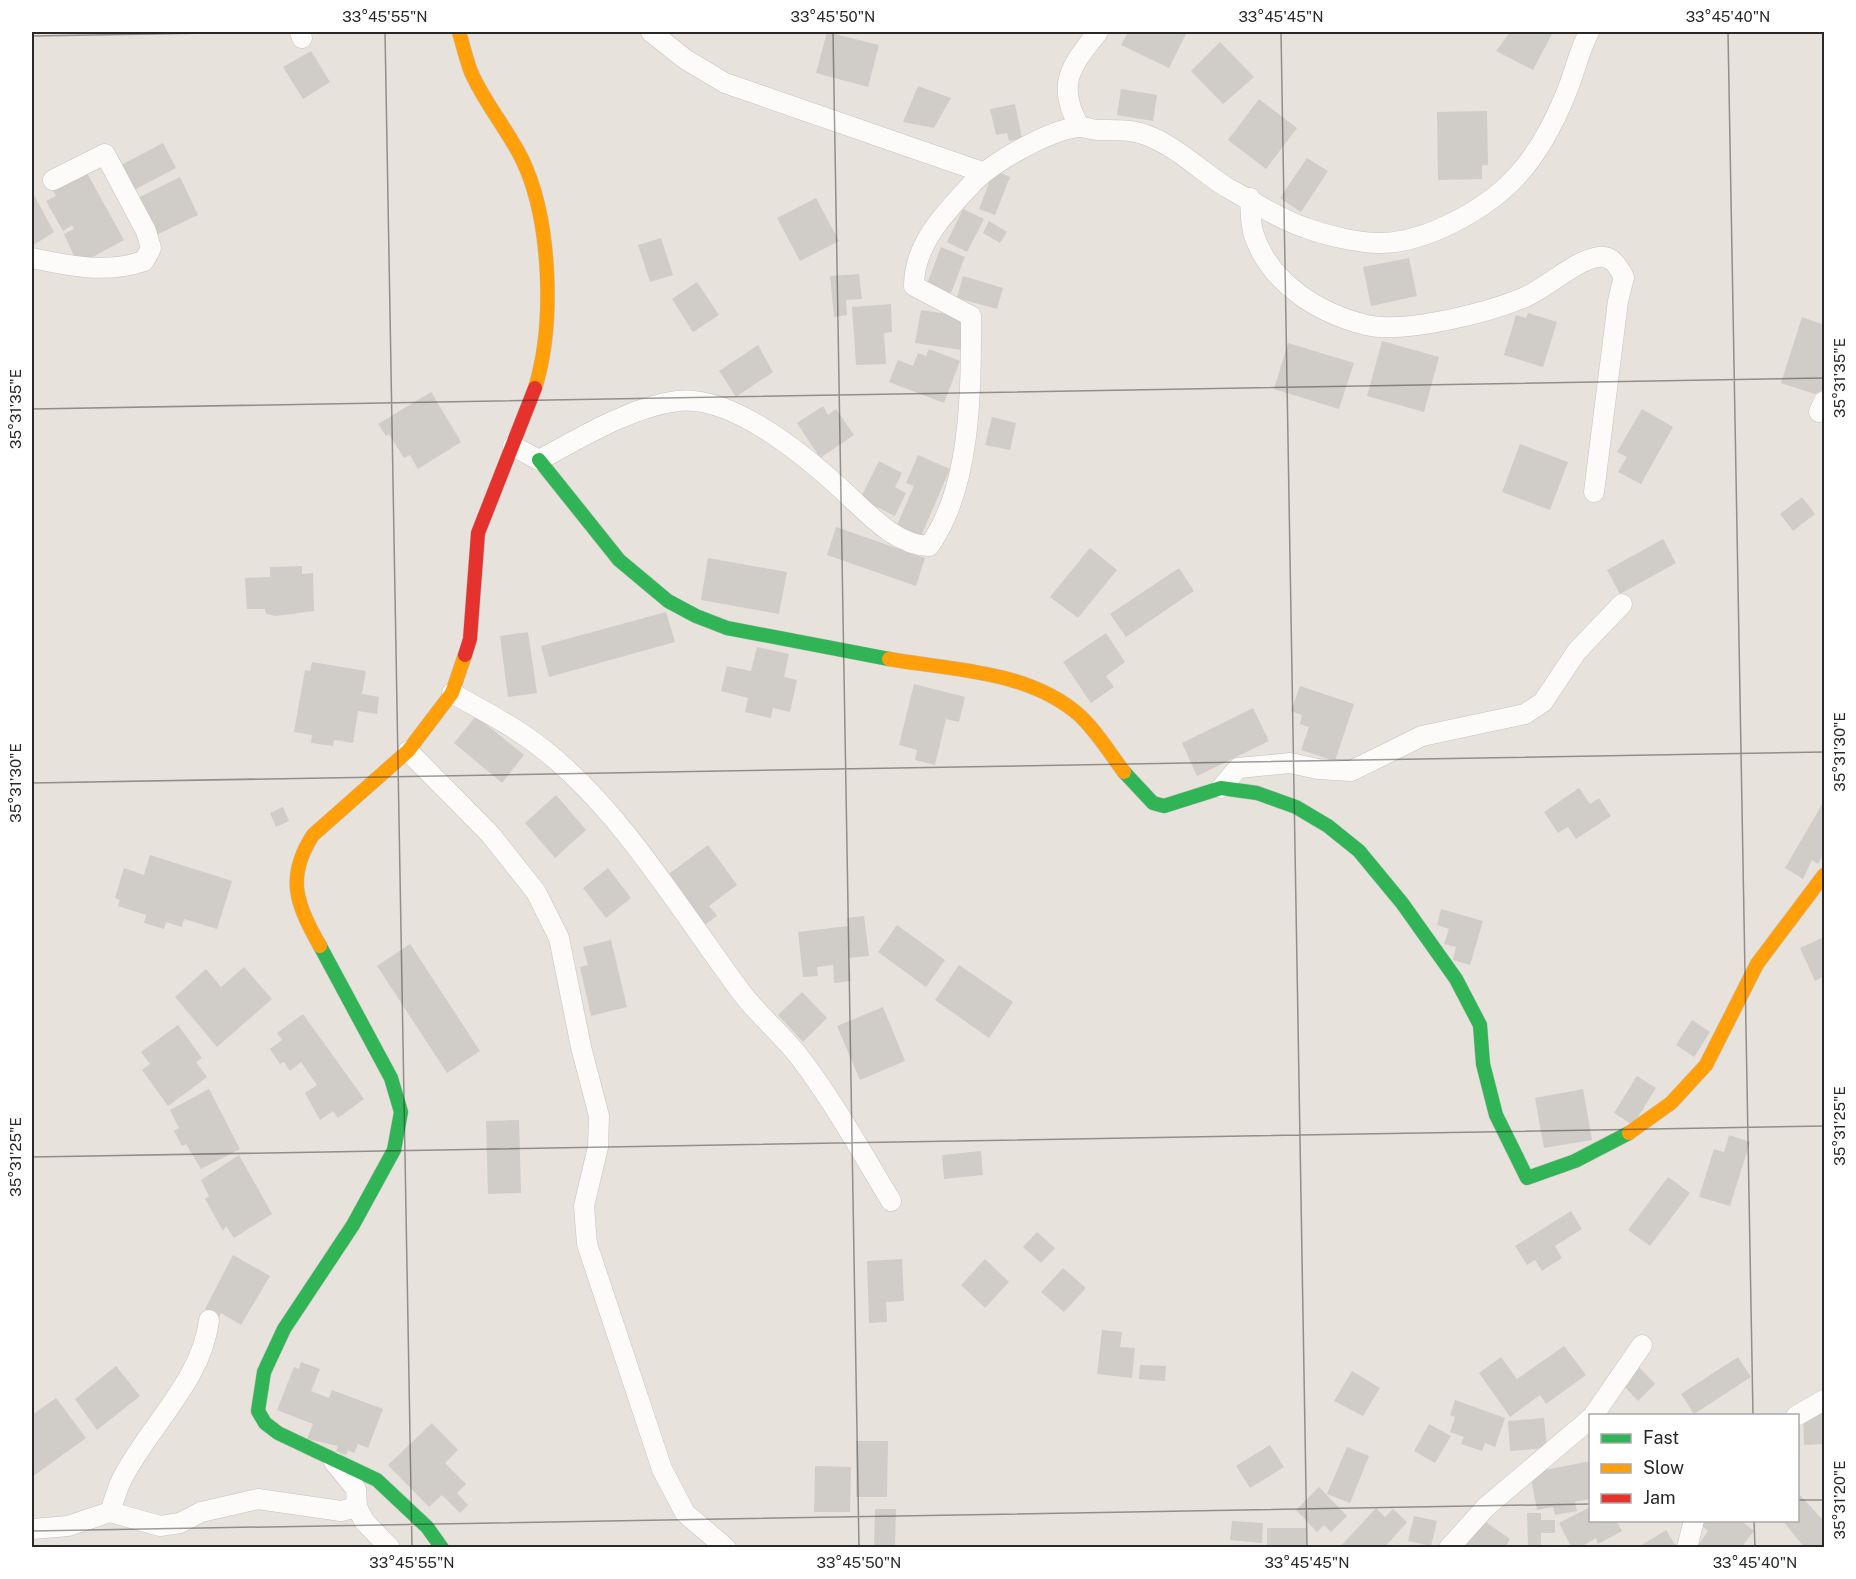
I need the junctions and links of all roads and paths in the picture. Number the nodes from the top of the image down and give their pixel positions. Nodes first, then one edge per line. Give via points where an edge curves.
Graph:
1 (459, 32) edge
2 (651, 32) edge
3 (1098, 32) edge
4 (1589, 32) edge
5 (1080, 127) junction
6 (982, 172) junction
7 (53, 180) dead end
8 (1250, 198) junction
9 (32, 258) edge
10 (513, 446) junction
11 (539, 460) junction
12 (1594, 492) dead end
13 (1622, 604) dead end
14 (452, 693) junction
15 (408, 751) junction
16 (1221, 788) junction
17 (1824, 875) edge
18 (891, 1201) dead end
19 (209, 1320) dead end
20 (1642, 1345) dead end
21 (1824, 1400) edge
22 (1594, 1414) edge
23 (1799, 1414) edge
24 (1589, 1420) edge
25 (323, 1455) junction
26 (357, 1507) junction
27 (110, 1512) junction
28 (1694, 1522) edge
29 (32, 1529) edge
30 (390, 1548) edge
31 (442, 1548) edge
32 (726, 1548) edge
33 (1449, 1548) edge
34 (1687, 1548) edge

1 - 10 street via 471,72 529,176 543,227 545,347 536,386
2 - 6 street via 725,83
3 - 5 street via 1067,81 1069,110
4 - 8 street via 1547,135 1511,182 1491,201 1460,219 1427,233 1382,243 1307,229
5 - 6 street via 1051,136
5 - 8 street via 1151,136
6 - 11 street via 930,233 914,268 914,286 971,316 960,473 937,536 929,546 903,541 767,430 744,417 698,403 656,405 598,428
7 - 9 street via 105,154 151,248 144,261 123,268 72,267
8 - 12 street via 1253,234 1286,286 1316,306 1367,325 1427,323 1489,310 1543,288 1584,260 1607,256 1612,259 1624,278
10 - 11 street
10 - 14 street via 478,533 468,650
11 - 16 street via 607,549 646,585 688,613 727,628 1029,686 1076,713 1153,802 1164,806
13 - 16 street via 1577,651 1543,702 1525,714 1422,736 1351,771 1290,763 1238,768
14 - 15 street
14 - 18 street via 523,734 594,797 743,995 801,1059
15 - 25 street via 313,835 301,852 297,867 295,892 300,910 391,1077 401,1112 398,1136 386,1168 284,1329 261,1382 258,1411 265,1423
15 - 32 street via 490,834 536,892 559,938 579,1041 599,1116 598,1147 584,1206 587,1245 662,1469 685,1513
16 - 17 street via 1278,800 1328,826 1359,851 1402,903 1456,979 1479,1025 1483,1064 1496,1115 1527,1178 1580,1161 1612,1143 1684,1090 1715,1050 1765,952
19 - 27 street via 206,1343 189,1376 122,1479
20 - 22 street
21 - 23 street
24 - 33 street via 1486,1507
25 - 26 street via 338,1464 356,1489
25 - 31 street via 377,1480 421,1520
26 - 27 street via 340,1511 258,1499 160,1526
26 - 30 street via 364,1521
27 - 29 street via 68,1526
28 - 34 street

